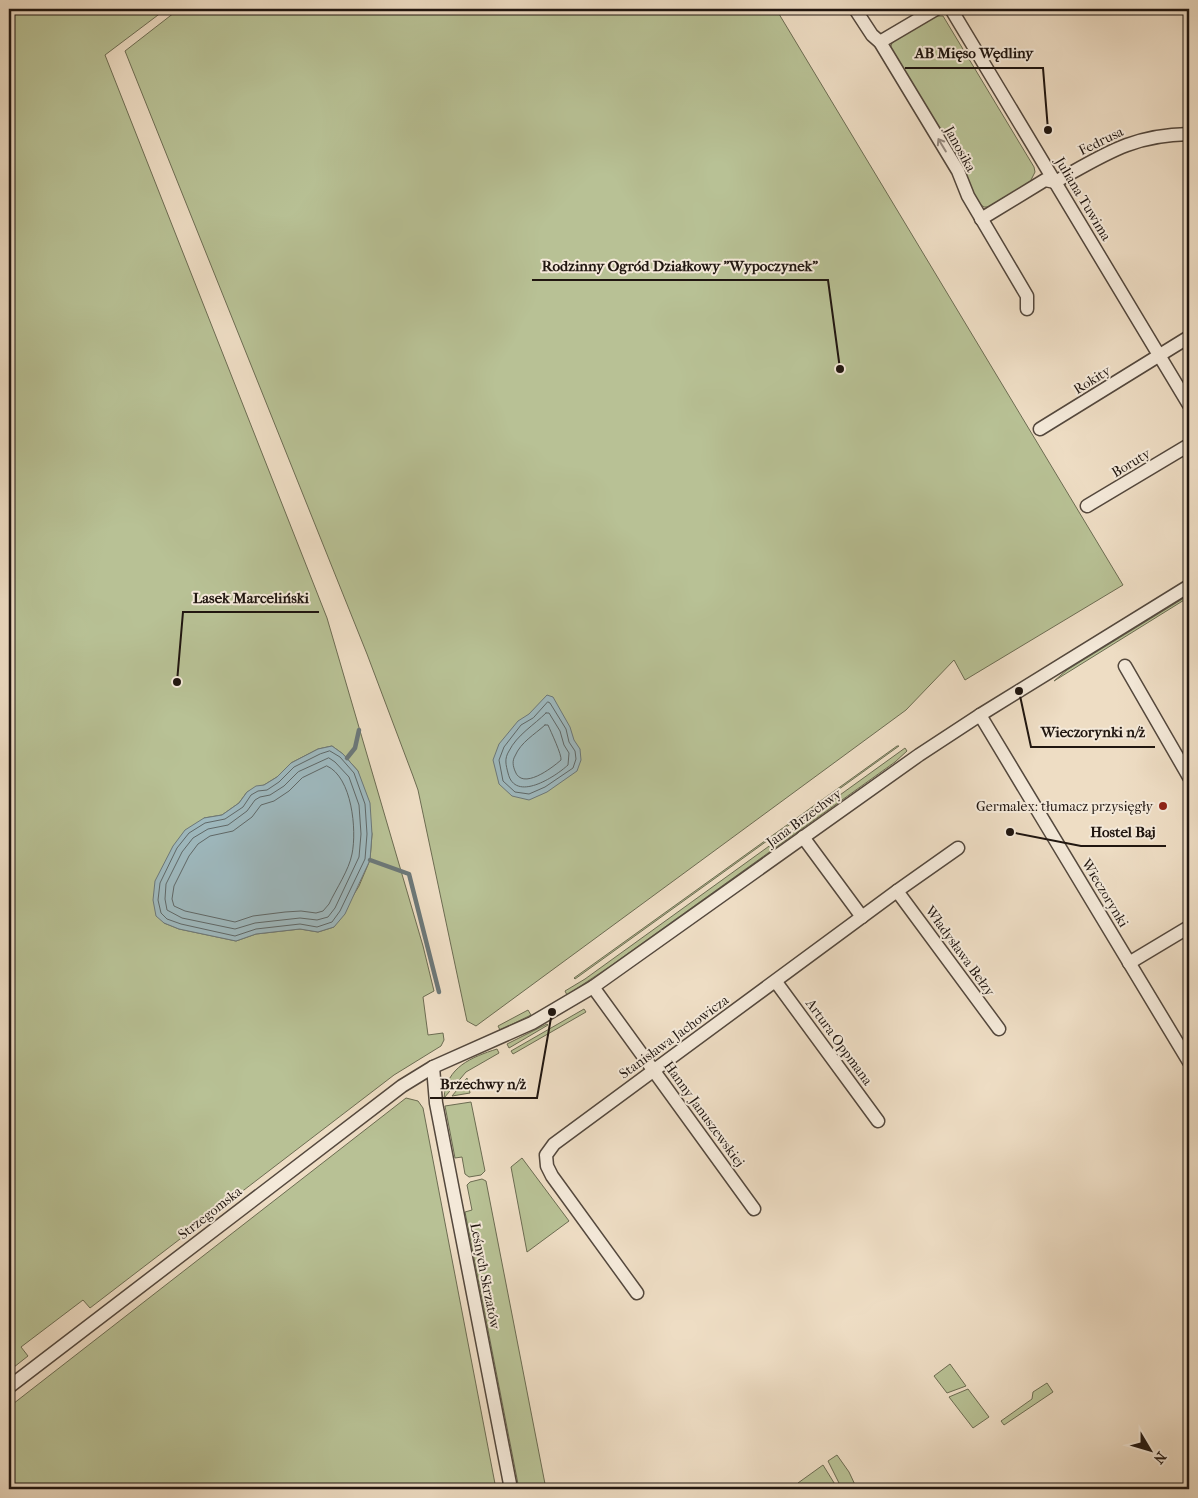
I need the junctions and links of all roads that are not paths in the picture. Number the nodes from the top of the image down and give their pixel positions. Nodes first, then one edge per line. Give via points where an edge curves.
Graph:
1 (855, 9) edge
2 (936, 9) edge
3 (954, 10) edge
4 (880, 42) junction
5 (1189, 134) edge
6 (1055, 182) junction
7 (980, 219) junction
8 (1027, 309) dead end
9 (1189, 336) edge
10 (1159, 354) junction
11 (1189, 405) edge
12 (1040, 430) dead end
13 (1189, 445) edge
14 (1088, 506) dead end
15 (1189, 586) edge
16 (1124, 666) dead end
17 (980, 715) junction
18 (1189, 777) edge
19 (803, 837) junction
20 (958, 848) dead end
21 (897, 891) junction
22 (862, 917) junction
23 (1189, 926) edge
24 (1130, 963) junction
25 (776, 982) junction
26 (593, 987) junction
27 (999, 1029) dead end
28 (1189, 1062) edge
29 (433, 1067) junction
30 (654, 1070) junction
31 (878, 1120) dead end
32 (754, 1210) dead end
33 (637, 1292) dead end
34 (9, 1387) edge
35 (511, 1489) edge

1 - 4 street, Janosika
2 - 4 street
3 - 6 street, Juliana Tuwima
7 -> 4 street, Janosika via 958,171
5 - 6 street, Fedrusa via 1149,137 1124,145
6 - 7 street, Fedrusa via 1045,180
6 - 10 street, Juliana Tuwima
7 - 8 street, Janosika via 1027,296
9 - 10 street, Rokity
10 - 11 street, Juliana Tuwima
10 - 12 street, Rokity
13 - 14 street, Boruty
15 - 17 street, Jana Brzechwy
16 - 18 street
17 - 19 street, Jana Brzechwy
17 - 24 street, Wieczorynki
19 - 22 street
19 - 26 street, Jana Brzechwy
20 - 21 street, Stanisława Jachowicza
21 - 22 street, Stanisława Jachowicza
21 - 27 street, Władysława Bełzy
22 - 25 street, Stanisława Jachowicza
23 - 24 street
24 - 28 street, Wieczorynki
25 - 30 street, Stanisława Jachowicza
25 - 31 street, Artura Oppmana
26 - 29 street, Jana Brzechwy via 532,1023
26 - 30 street, Hanny Januszewskiej
29 - 34 street, Strzegomska via 394,1092
29 - 35 street, Leśnych Skrzatów via 436,1103
30 - 32 street, Hanny Januszewskiej
30 - 33 street, Stanisława Jachowicza via 554,1144 546,1155 552,1176

